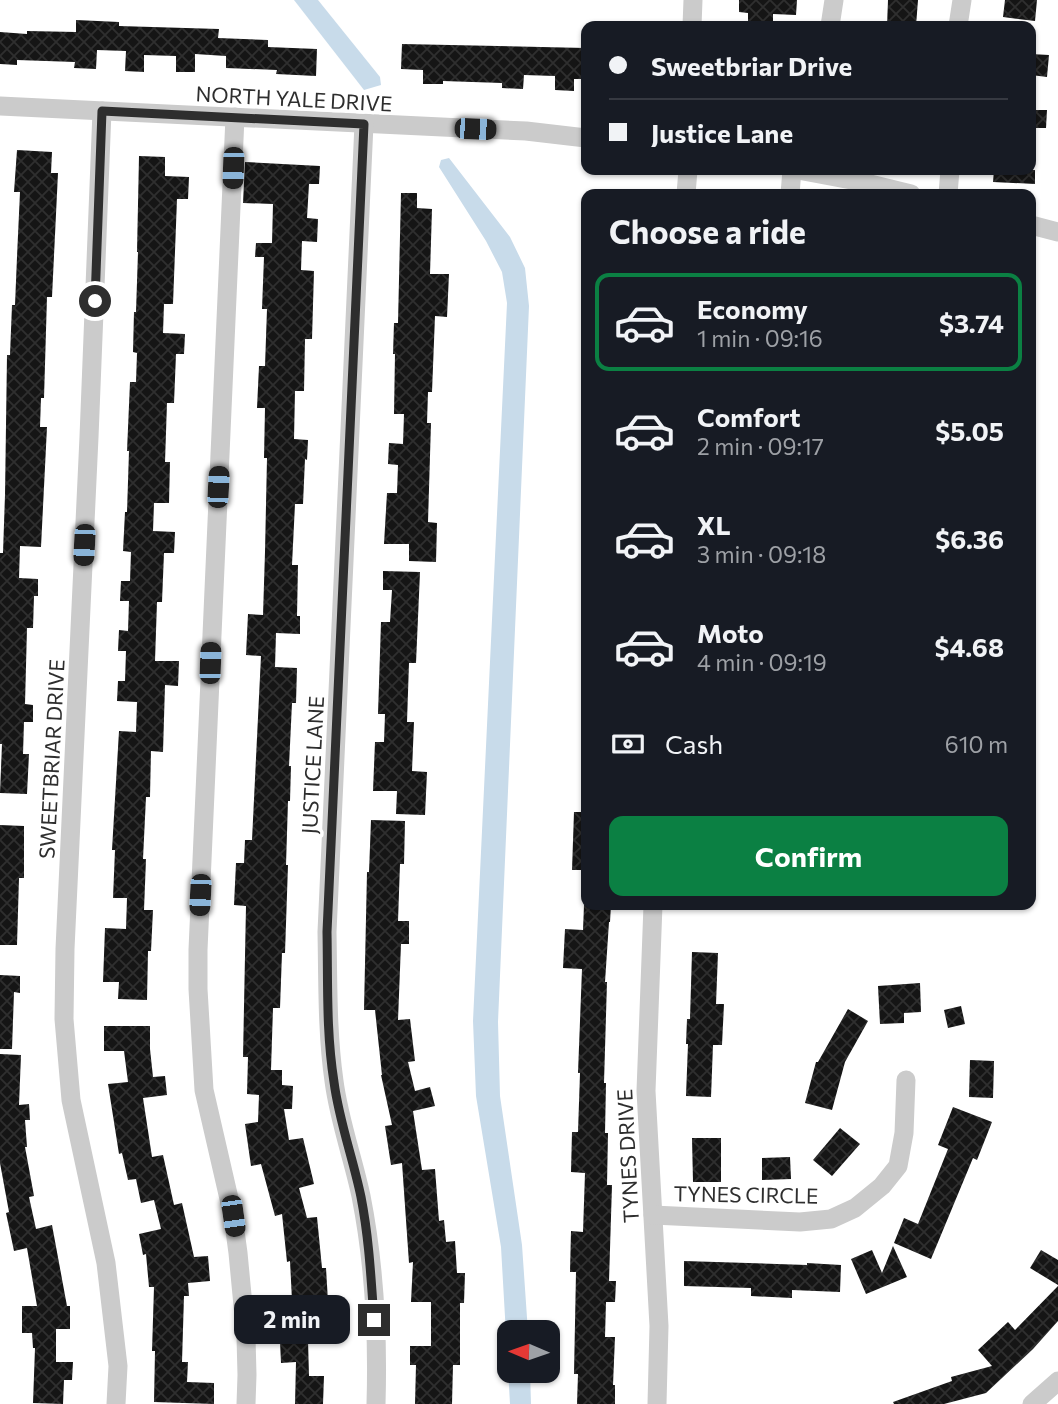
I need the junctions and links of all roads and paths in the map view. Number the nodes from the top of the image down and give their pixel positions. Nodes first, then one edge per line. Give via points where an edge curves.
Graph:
1 (693, 0) edge
2 (834, 0) edge
3 (962, 0) edge
4 (692, 21) edge
5 (831, 21) edge
6 (959, 21) edge
7 (0, 106) edge
8 (102, 111) junction
9 (235, 117) junction
10 (364, 124) junction
11 (581, 137) edge
12 (833, 175) edge
13 (891, 189) edge
14 (1036, 226) edge
15 (1058, 232) edge
16 (653, 910) edge
17 (905, 1080) dead end
18 (653, 1215) junction
19 (1058, 1381) edge
20 (116, 1404) edge
21 (246, 1404) edge
22 (376, 1404) edge
23 (657, 1404) edge
24 (1032, 1404) edge

1 - 4 street
2 - 5 street
3 - 6 street
7 - 8 street, NORTH YALE DRIVE
8 - 9 street, NORTH YALE DRIVE
8 - 20 street, SWEETBRIAR DRIVE via 64,1019 71,1100 106,1263 118,1366
9 - 10 street, NORTH YALE DRIVE
9 - 21 street via 198,989 204,1090 238,1252 246,1337
10 - 11 street, NORTH YALE DRIVE
10 - 22 street, JUSTICE LANE via 328,959 334,1085 370,1250
12 - 13 street
14 - 15 street
16 - 18 street, TYNES DRIVE via 646,1091
17 - 18 street, TYNES CIRCLE via 898,1166 855,1208 831,1219 800,1222
18 - 23 street, TYNES DRIVE via 659,1326
19 - 24 street

